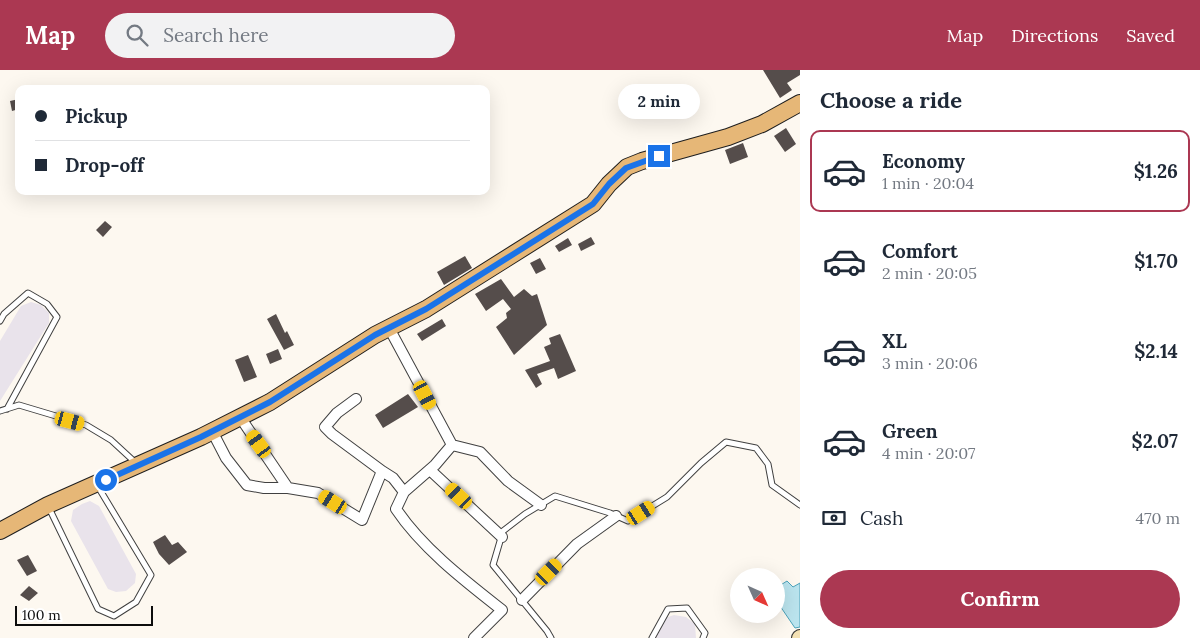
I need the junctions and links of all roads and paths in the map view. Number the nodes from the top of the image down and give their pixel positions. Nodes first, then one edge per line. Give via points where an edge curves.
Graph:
1 (800, 103) edge
2 (0, 321) edge
3 (389, 328) junction
4 (356, 399) dead end
5 (7, 409) junction
6 (0, 411) edge
7 (240, 417) junction
8 (212, 431) junction
9 (452, 445) junction
10 (139, 466) junction
11 (430, 470) junction
12 (382, 471) junction
13 (96, 484) junction
14 (288, 488) junction
15 (404, 492) junction
16 (48, 505) junction
17 (541, 505) junction
18 (800, 505) edge
19 (616, 516) junction
20 (0, 531) edge
21 (502, 537) junction
22 (522, 600) junction
23 (474, 638) edge
24 (551, 638) edge
25 (652, 638) edge
26 (703, 638) edge

1 - 3 main road via 762,124 728,137 626,168 593,204 426,309
2 - 5 lane via 28,293 48,304 57,317
3 - 7 main road via 270,402
3 - 9 street
4 - 12 street via 337,412 325,427
5 - 6 lane
5 - 10 lane via 18,405 86,426 111,440
7 - 8 main road
7 - 14 street
8 - 10 main road
8 - 14 street via 226,458 247,485
9 - 11 street
9 - 17 street via 480,452 508,481
10 - 13 main road
11 - 15 street
11 - 21 street
12 - 14 street via 362,520 318,493
12 - 15 street via 393,478
13 - 16 main road
13 - 16 lane via 151,574 136,602 114,616 98,609
15 - 23 street via 396,509 408,526 502,610
16 - 20 main road
17 - 19 lane via 555,496
17 - 21 lane via 503,532
18 - 19 lane via 772,485 768,464 756,448 726,442 667,497 628,521
19 - 22 street via 577,544
21 - 22 lane via 494,565
22 - 24 lane
25 - 26 lane via 668,609 687,608 705,633

